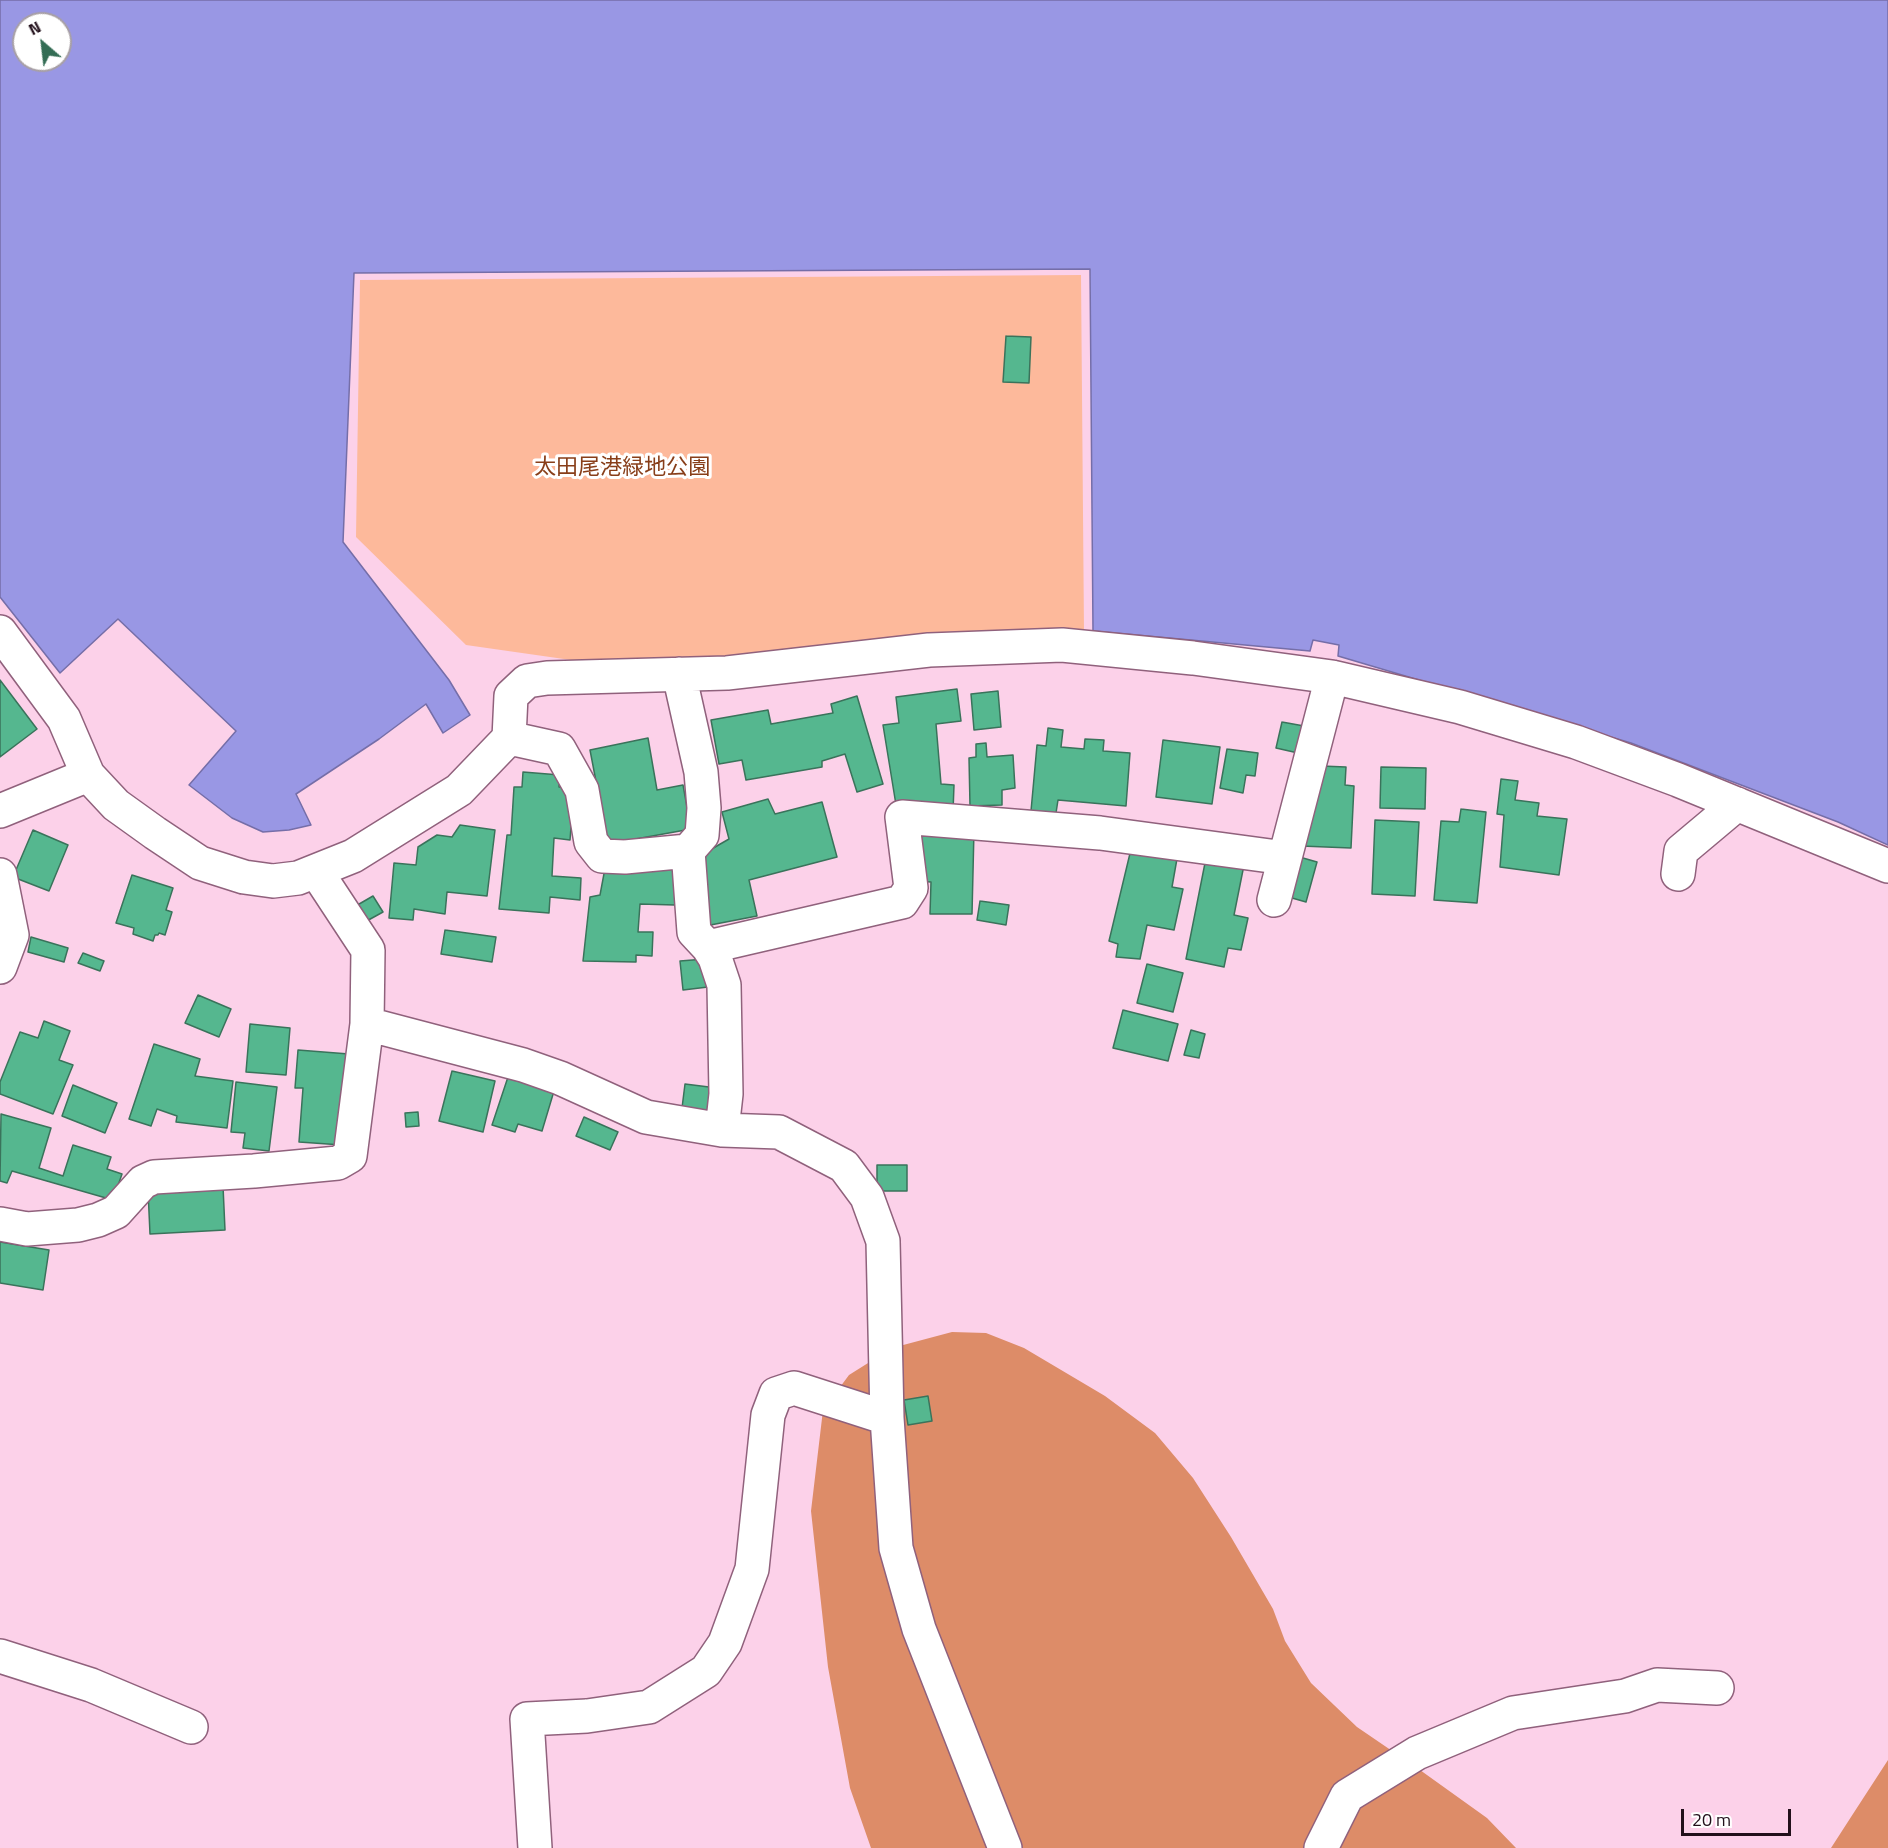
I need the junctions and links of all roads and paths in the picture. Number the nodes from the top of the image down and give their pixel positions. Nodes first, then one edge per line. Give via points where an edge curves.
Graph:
1 (0, 632) edge
2 (679, 674) junction
3 (1332, 677) junction
4 (509, 738) junction
5 (87, 775) junction
6 (1737, 804) junction
7 (0, 811) edge
8 (688, 852) junction
9 (1285, 858) junction
10 (1888, 866) edge
11 (316, 871) junction
12 (1678, 874) dead end
13 (0, 875) edge
14 (1274, 900) dead end
15 (708, 947) junction
16 (0, 967) edge
17 (367, 1024) junction
18 (722, 1130) junction
19 (0, 1224) edge
20 (887, 1418) junction
21 (0, 1656) edge
22 (1717, 1688) dead end
23 (191, 1727) dead end
24 (535, 1848) edge
25 (1005, 1848) edge
26 (1321, 1848) edge

1 - 5 street via 64,719
2 - 3 street via 727,674 928,650 1062,645
2 - 4 street via 526,681 511,696
2 - 8 street via 701,772 704,808 702,835
3 - 6 street via 1461,707 1576,742
3 - 9 street
4 - 8 street via 559,749 582,790 591,842 602,856
4 - 11 street via 459,790 354,856
5 - 7 street
5 - 11 street via 116,805 200,863 244,877 273,880 298,878
6 - 10 street
6 - 12 street via 1681,851
8 - 15 street via 694,932
9 - 14 street
9 - 15 street via 1100,833 902,817 911,888 902,902
11 - 17 street via 368,950
13 - 16 street via 12,935
15 - 18 street via 716,958 724,985 726,1094
17 - 18 street via 523,1065 646,1117
17 - 19 street via 350,1156 338,1163 154,1177 143,1182 116,1212 98,1220 27,1229
18 - 20 street via 779,1132 844,1166 867,1197 883,1241
20 - 24 street via 794,1388 776,1394 768,1415 752,1569 725,1643 706,1671 649,1707 527,1719
20 - 25 street via 896,1548 919,1629
21 - 23 street via 91,1685
22 - 26 street via 1657,1685 1625,1696 1513,1713 1417,1753 1347,1796

